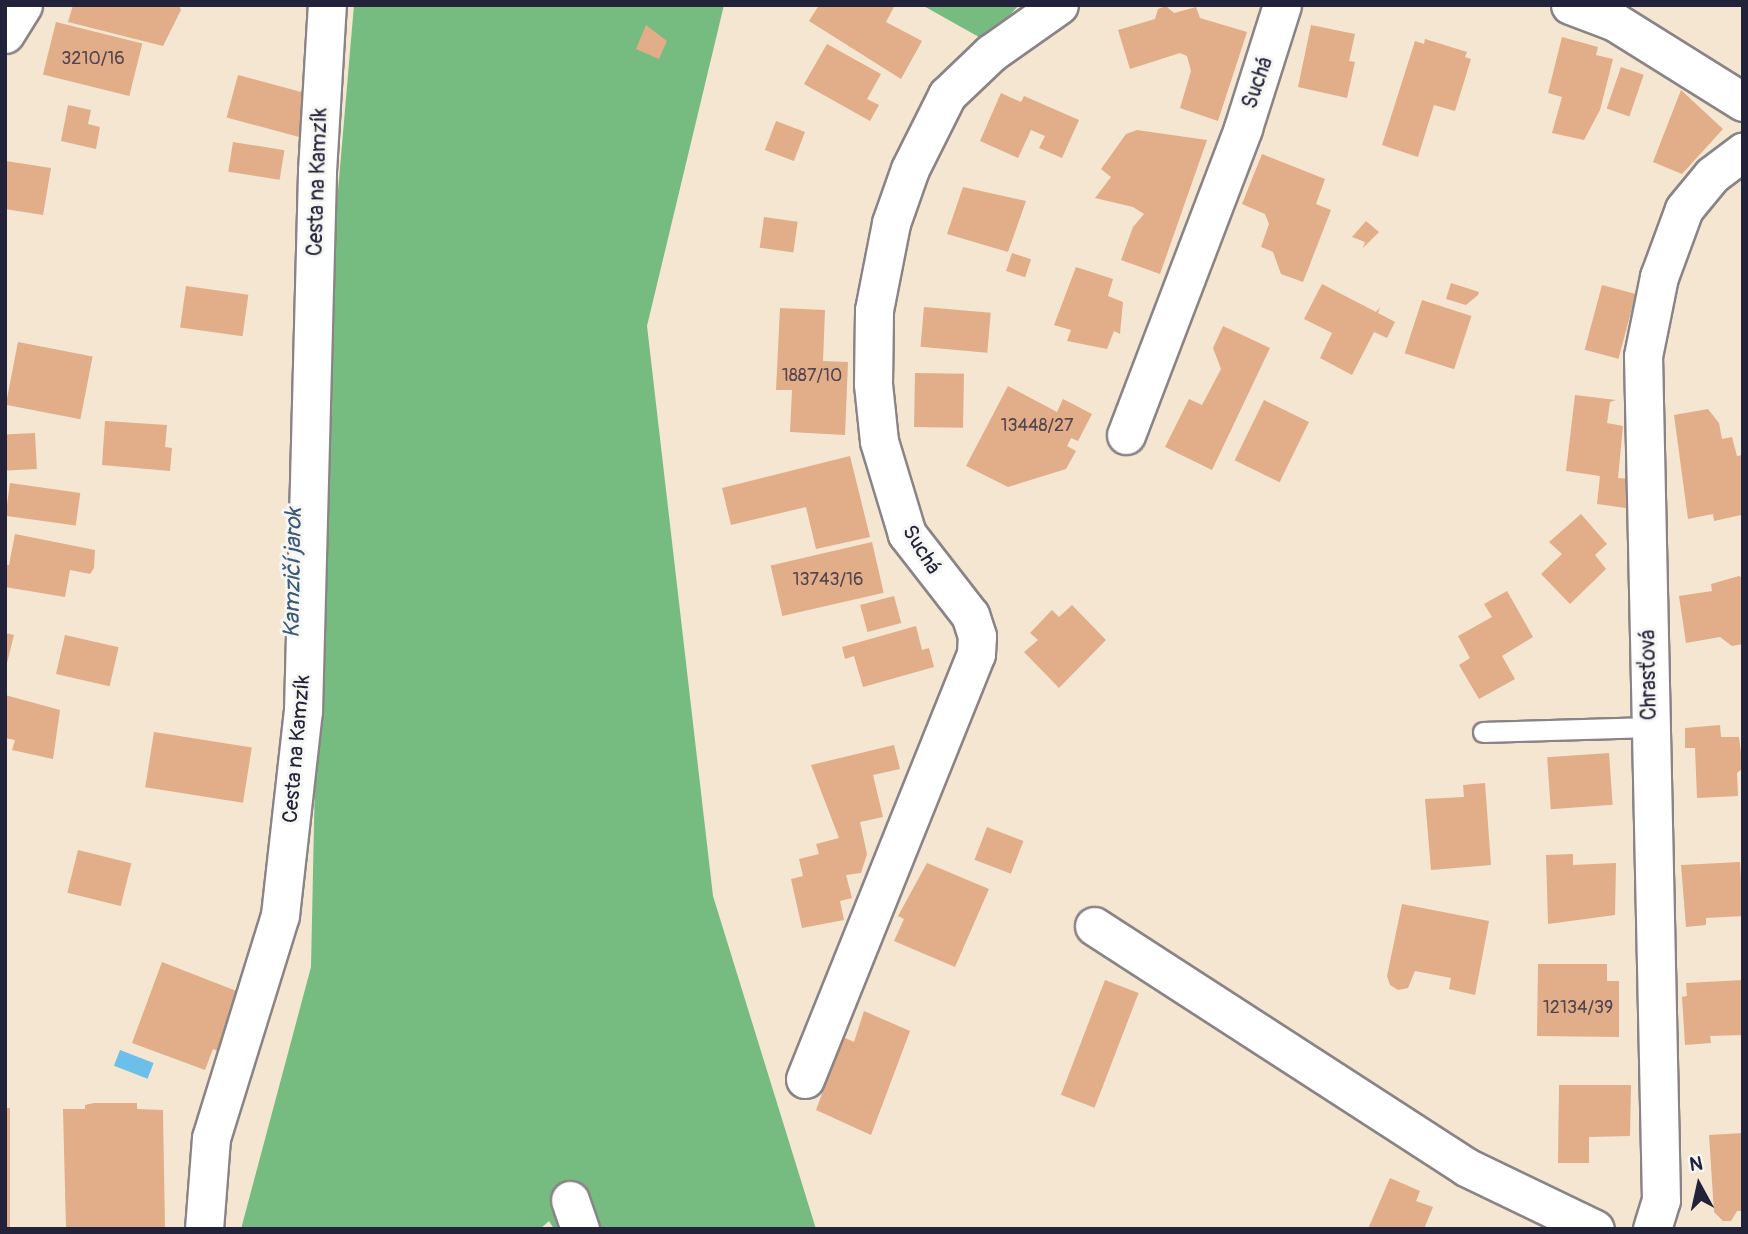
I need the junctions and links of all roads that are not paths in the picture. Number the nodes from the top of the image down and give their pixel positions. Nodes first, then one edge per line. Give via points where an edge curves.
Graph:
1 (23, 5) edge
2 (327, 5) edge
3 (1059, 5) edge
4 (1282, 5) edge
5 (1570, 5) edge
6 (5, 34) edge
7 (1743, 102) edge
8 (1743, 152) edge
9 (1126, 435) dead end
10 (1650, 727) junction
11 (1483, 732) dead end
12 (1094, 926) dead end
13 (806, 1079) dead end
14 (204, 1229) edge
15 (1595, 1229) edge
16 (1652, 1229) edge

1 - 6 street
2 - 14 street, Cesta na Kamzík via 317,171 302,724 280,915 211,1138
3 - 13 street, Suchá via 991,53 947,95 910,169 891,223 874,310 873,394 879,441 907,534 970,615 977,636 976,654
4 - 9 street, Suchá via 1243,128
5 - 7 street via 1615,22
8 - 10 street, Chrasťová via 1712,175 1684,209 1650,311 1643,356
10 - 11 lane
10 - 16 street, Chrasťová via 1661,1200
12 - 15 street via 1466,1167

